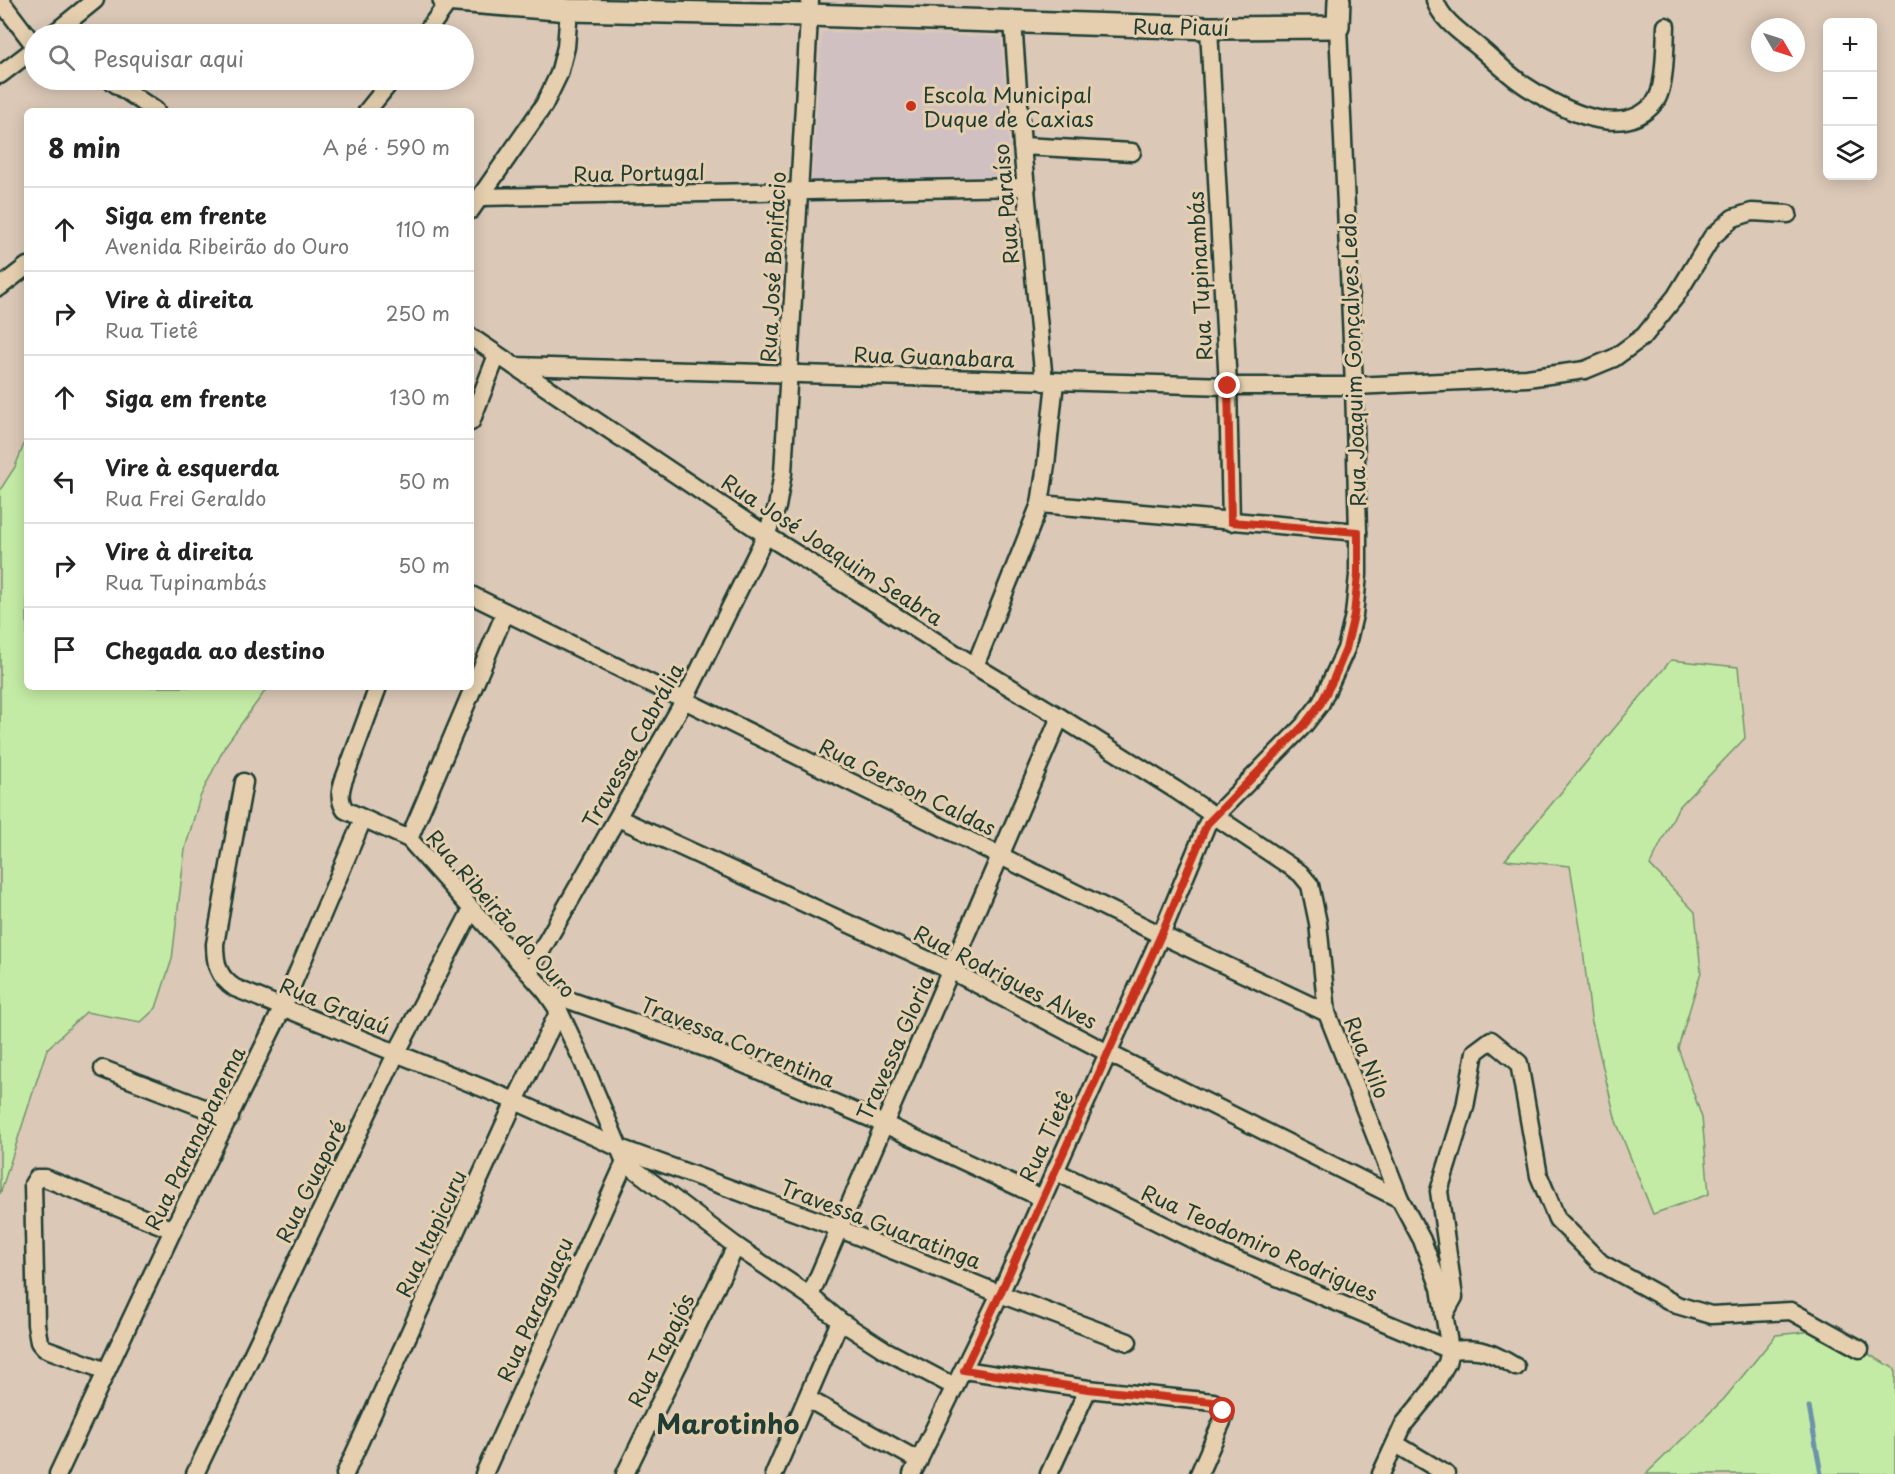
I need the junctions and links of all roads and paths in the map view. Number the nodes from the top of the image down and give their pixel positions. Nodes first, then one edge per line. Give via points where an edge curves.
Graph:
1 (0, 0) edge
2 (95, 0) edge
3 (1339, 0) edge
4 (1435, 0) edge
5 (446, 1) edge
6 (810, 7) edge
7 (569, 10) junction
8 (1013, 21) junction
9 (65, 24) edge
10 (431, 24) edge
11 (1666, 26) dead end
12 (1338, 27) junction
13 (1209, 28) junction
14 (24, 33) edge
15 (24, 55) edge
16 (0, 75) edge
17 (125, 90) edge
18 (384, 90) edge
19 (152, 108) edge
20 (369, 108) edge
21 (1022, 146) junction
22 (1132, 152) dead end
23 (1027, 187) junction
24 (798, 191) junction
25 (476, 204) edge
26 (1788, 214) dead end
27 (24, 268) edge
28 (0, 287) edge
29 (474, 339) edge
30 (497, 355) junction
31 (513, 366) junction
32 (789, 374) junction
33 (1049, 382) junction
34 (1228, 386) junction
35 (1354, 386) junction
36 (474, 414) edge
37 (1040, 504) junction
38 (1231, 522) junction
39 (1358, 532) junction
40 (766, 535) junction
41 (474, 597) edge
42 (505, 613) junction
43 (975, 666) junction
44 (474, 686) edge
45 (377, 690) edge
46 (472, 690) edge
47 (684, 701) junction
48 (1060, 717) junction
49 (244, 782) dead end
50 (1176, 790) joint
51 (1214, 815) junction
52 (618, 818) junction
53 (363, 819) junction
54 (409, 839) junction
55 (1000, 856) junction
56 (472, 909) junction
57 (1161, 935) junction
58 (952, 971) junction
59 (529, 972) junction
60 (546, 992) junction
61 (282, 1009) junction
62 (559, 1011) junction
63 (1327, 1013) junction
64 (1108, 1053) junction
65 (396, 1054) junction
66 (103, 1069) dead end
67 (515, 1101) junction
68 (230, 1118) junction
69 (884, 1125) junction
70 (621, 1155) junction
71 (1055, 1171) junction
72 (1042, 1198) junction
73 (1400, 1199) junction
74 (838, 1228) junction
75 (173, 1230) junction
76 (735, 1246) junction
77 (1000, 1294) junction
78 (810, 1296) junction
79 (1444, 1315) junction
80 (840, 1321) junction
81 (1128, 1342) dead end
82 (1860, 1349) dead end
83 (1450, 1350) junction
84 (1516, 1367) dead end
85 (964, 1370) junction
86 (106, 1371) junction
87 (955, 1387) junction
88 (1088, 1389) junction
89 (808, 1399) junction
90 (1396, 1444) junction
91 (915, 1467) edge
92 (58, 1474) edge
93 (195, 1474) edge
94 (345, 1474) edge
95 (484, 1474) edge
96 (625, 1474) edge
97 (774, 1474) edge
98 (1049, 1474) edge
99 (1199, 1474) edge
100 (1382, 1474) edge
101 (1446, 1474) edge

1 - 14 street
2 - 9 street
3 - 12 main road, Rua Joaquim Gonçalves Ledo
4 - 11 street via 1452,24 1525,86 1558,105 1602,120 1621,122 1637,118 1657,100
5 - 7 main road, Rua Piauí
5 - 10 street
6 - 7 main road, Rua Piauí
6 - 8 main road, Rua Piauí
6 - 24 street, Rua José Bonifacio
7 - 25 street via 559,74 544,105
8 - 13 main road, Rua Piauí
8 - 21 street, Rua Paraíso
12 - 13 main road, Rua Piauí
12 - 35 street, Rua Joaquim Gonçalves Ledo
13 - 34 street, Rua Tupinambás
15 - 16 street
17 - 19 street
18 - 20 street
21 - 22 street
21 - 23 street, Rua Paraíso
23 - 24 street, Rua Portugal
23 - 33 street, Rua Paraíso
24 - 25 street, Rua Portugal
24 - 32 street, Rua José Bonifacio
26 - 35 street, Rua Guanabara via 1752,212 1733,218 1712,237 1676,296 1644,336 1614,358 1585,370 1527,378
27 - 28 street
29 - 30 street, Rua José Joaquim Seabra
30 - 31 street, Rua José Joaquim Seabra
30 - 36 street
31 - 32 street, Rua Guanabara
31 - 40 street, Rua José Joaquim Seabra
32 - 33 street, Rua Guanabara
32 - 40 street, Rua José Bonifacio via 783,473 777,507
33 - 34 street, Rua Guanabara
33 - 37 street, Rua Paraíso via 1046,465
34 - 35 street, Rua Guanabara
34 - 38 street, Rua Tupinambás
35 - 39 street, Rua Joaquim Gonçalves Ledo
37 - 38 street
37 - 43 street, Rua Paraíso
38 - 39 street
39 - 51 street, Rua Joaquim Gonçalves Ledo via 1354,615 1334,678 1304,725
40 - 43 street, Rua José Joaquim Seabra
40 - 47 street, Travessa Cabrália
41 - 42 street, Rua Gerson Caldas
42 - 44 street
42 - 47 street, Rua Gerson Caldas
43 - 48 street, Rua José Joaquim Seabra
45 - 53 street, Rua Ribeirão do Ouro via 340,793 345,810
46 - 54 street
47 - 52 street, Travessa Cabrália
47 - 55 street, Rua Gerson Caldas
48 - 50 street, Rua José Joaquim Seabra
48 - 55 street, Travessa Gloria
49 - 61 street, Rua Grajaú via 215,959 228,984
50 - 51 street, Rua Nilo
51 - 57 street, Rua Tietê
51 - 63 street, Rua Nilo via 1300,873 1310,885
52 - 58 street, Rua Rodrigues Alves
52 - 59 street, Travessa Cabrália
53 - 54 street, Rua Ribeirão do Ouro
53 - 61 street, Rua Paranapanema
54 - 56 street, Rua Ribeirão do Ouro
55 - 57 street, Rua Gerson Caldas
55 - 58 street, Travessa Gloria
56 - 59 street, Rua Ribeirão do Ouro
56 - 65 street, Rua Guaporé
57 - 63 street, Rua Gerson Caldas
57 - 64 street, Rua Tietê
58 - 64 street, Rua Rodrigues Alves
58 - 69 street, Travessa Gloria
59 - 60 street, Rua Ribeirão do Ouro
60 - 62 street, Rua Ribeirão do Ouro
60 - 69 street, Travessa Correntina via 708,1050
61 - 65 street, Rua Grajaú
61 - 68 street, Rua Paranapanema
62 - 67 street, Rua Itapicuru
62 - 70 street, Rua Ribeirão do Ouro
63 - 73 street, Rua Nilo
64 - 71 street, Rua Tietê
64 - 73 street, Rua Rodrigues Alves
65 - 67 street, Rua Grajaú
65 - 93 street, Rua Guaporé
66 - 68 street
67 - 70 street, Rua Grajaú
67 - 94 street, Rua Itapicuru
68 - 75 street, Rua Paranapanema
69 - 72 street, Travessa Correntina
69 - 74 street, Travessa Gloria
70 - 74 street, Travessa Guaratinga
70 - 76 street
70 - 95 street, Rua Paraguaçu
71 - 72 street, Rua Tietê
71 - 83 street, Rua Teodomiro Rodrigues via 1220,1253
72 - 77 street, Rua Tietê
73 - 79 street, Rua Nilo via 1422,1240 1440,1288
74 - 77 street, Travessa Guaratinga
74 - 78 street, Travessa Gloria
75 - 86 street, Rua Paranapanema
75 - 86 street via 45,1178 36,1178 33,1185 39,1342 44,1348
76 - 78 street
76 - 96 street, Rua Tapajós
77 - 81 street, Travessa Guaratinga
77 - 85 street, Rua Tietê
78 - 80 street
79 - 82 street via 1454,1298 1439,1191 1465,1107 1475,1052 1491,1040 1519,1063 1539,1176 1557,1219 1601,1263 1677,1305 1711,1315 1791,1311
79 - 83 street, Rua Nilo
80 - 87 street
80 - 89 street
83 - 84 street via 1471,1348 1494,1353
83 - 90 street via 1431,1391 1404,1424
85 - 87 street, Rua Tietê
85 - 88 street
86 - 92 street, Rua Paranapanema
87 - 91 street, Rua Tietê
88 - 98 street
88 - 99 street via 1221,1406 1224,1417
89 - 91 street
89 - 97 street
90 - 100 street
90 - 101 street

